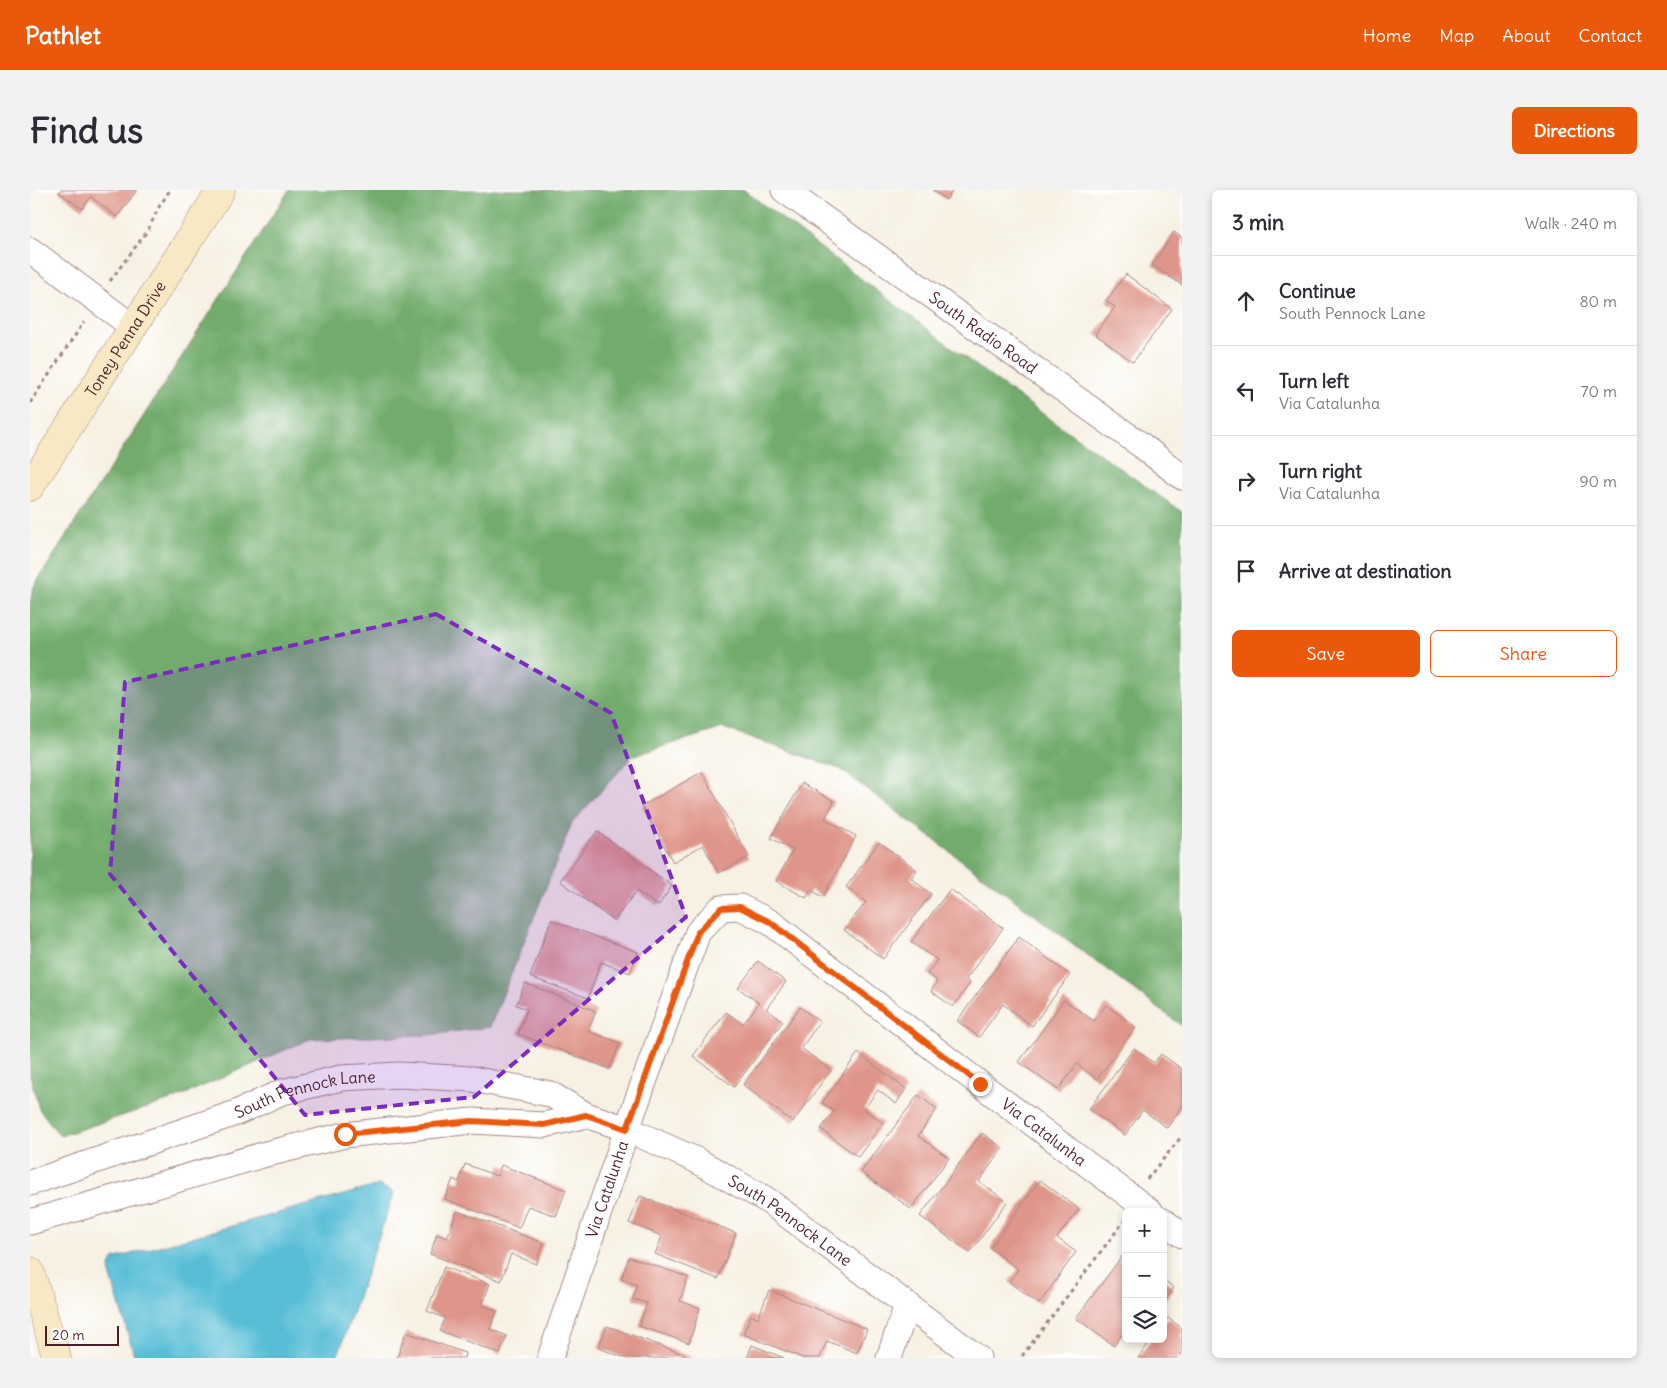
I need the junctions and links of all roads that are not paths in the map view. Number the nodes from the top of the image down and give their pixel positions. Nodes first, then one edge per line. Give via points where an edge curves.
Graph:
1 (221, 190) edge
2 (784, 190) edge
3 (30, 250) edge
4 (133, 327) junction
5 (1182, 477) edge
6 (30, 487) edge
7 (586, 1115) junction
8 (627, 1129) junction
9 (30, 1183) edge
10 (1146, 1208) edge
11 (30, 1222) edge
12 (1167, 1224) edge
13 (1182, 1235) edge
14 (30, 1271) edge
15 (907, 1305) junction
16 (57, 1358) edge
17 (550, 1358) edge
18 (889, 1358) edge
19 (978, 1358) edge

1 - 4 street, Toney Penna Drive
2 - 5 street, South Radio Road
3 - 4 street
4 - 6 street, Toney Penna Drive
7 - 8 street, South Pennock Lane
7 - 9 street, South Pennock Lane via 550,1094 472,1079 399,1075 342,1078 282,1092 236,1113
7 - 11 street via 544,1125 472,1121 345,1134
8 - 10 street, Via Catalunha via 698,932 721,908 740,907 770,922
8 - 15 street, South Pennock Lane via 696,1160 767,1200
8 - 17 street, Via Catalunha
12 - 13 street
14 - 16 street
15 - 18 street
15 - 19 street, South Pennock Lane

